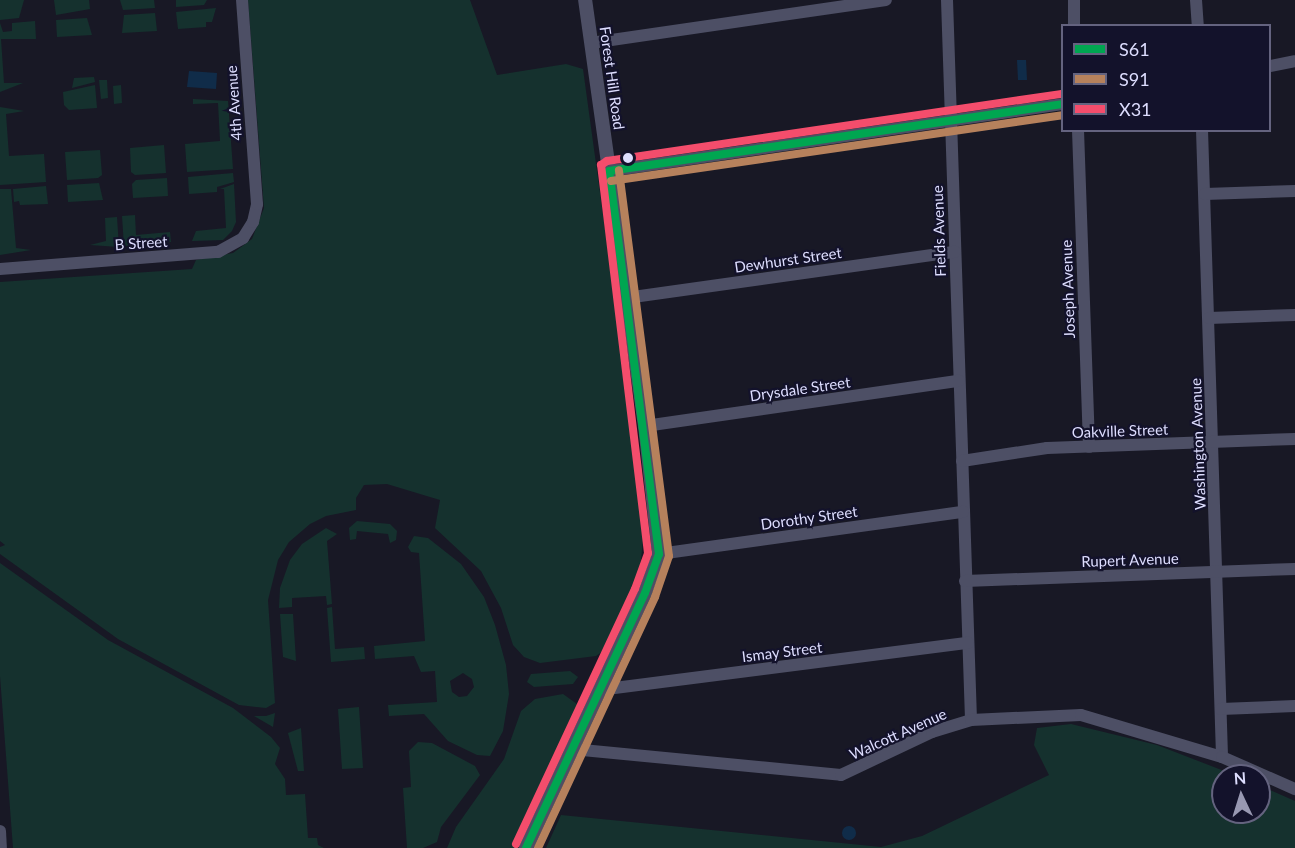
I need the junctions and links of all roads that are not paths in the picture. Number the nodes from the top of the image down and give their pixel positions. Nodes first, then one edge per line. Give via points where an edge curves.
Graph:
1 (242, 0) edge
2 (585, 0) edge
3 (886, 0) edge
4 (947, 0) edge
5 (1074, 0) edge
6 (1197, 0) edge
7 (1074, 24) edge
8 (1198, 24) edge
9 (591, 44) junction
10 (1295, 61) edge
11 (1271, 66) edge
12 (1061, 104) edge
13 (951, 121) junction
14 (1078, 132) edge
15 (1202, 132) edge
16 (609, 171) junction
17 (1295, 191) edge
18 (1205, 194) junction
19 (257, 204) joint
20 (955, 252) junction
21 (0, 268) edge
22 (626, 298) junction
23 (1295, 315) edge
24 (1209, 318) junction
25 (959, 381) junction
26 (645, 426) junction
27 (1295, 440) edge
28 (1213, 443) junction
29 (1089, 447) junction
30 (962, 461) junction
31 (963, 512) junction
32 (658, 554) junction
33 (1295, 569) edge
34 (1217, 572) junction
35 (965, 581) junction
36 (968, 642) junction
37 (599, 690) junction
38 (1295, 706) edge
39 (1221, 709) junction
40 (971, 720) junction
41 (572, 749) junction
42 (1221, 757) junction
43 (1295, 789) edge
44 (0, 831) edge
45 (1, 848) edge
46 (526, 848) edge

1 - 19 street, 4th Avenue
2 - 9 street, Forest Hill Road
3 - 9 street
4 - 13 street, Fields Avenue
5 - 7 street
6 - 8 street
9 - 16 street, Forest Hill Road
10 - 11 street
12 - 13 street
13 - 16 street
13 - 20 street, Fields Avenue
14 - 29 street, Joseph Avenue
15 - 18 street, Washington Avenue
16 - 22 street, Forest Hill Road
17 - 18 street
18 - 24 street, Washington Avenue
19 - 21 street, B Street via 253,222 243,237 218,252
20 - 22 street, Dewhurst Street
20 - 25 street, Fields Avenue
22 - 26 street, Forest Hill Road
23 - 24 street
24 - 28 street, Washington Avenue
25 - 26 street, Drysdale Street
25 - 30 street, Fields Avenue
26 - 32 street, Forest Hill Road
27 - 28 street, Oakville Street
28 - 29 street, Oakville Street
28 - 34 street, Washington Avenue
29 - 30 street, Oakville Street via 1047,448
30 - 31 street, Fields Avenue
31 - 32 street, Dorothy Street
31 - 35 street, Fields Avenue
32 - 37 street, Forest Hill Road via 645,594
33 - 34 street, Rupert Avenue
34 - 35 street, Rupert Avenue
34 - 39 street, Washington Avenue
35 - 36 street, Fields Avenue
36 - 37 street, Ismay Street
36 - 40 street, Fields Avenue
37 - 41 street, Forest Hill Road
38 - 39 street
39 - 42 street, Washington Avenue
40 - 41 street, Walcott Avenue via 932,732 841,775
40 - 42 street, Walcott Avenue via 1081,715 1132,727
41 - 46 street, Forest Hill Road
42 - 43 street, Walcott Avenue
44 - 45 street

